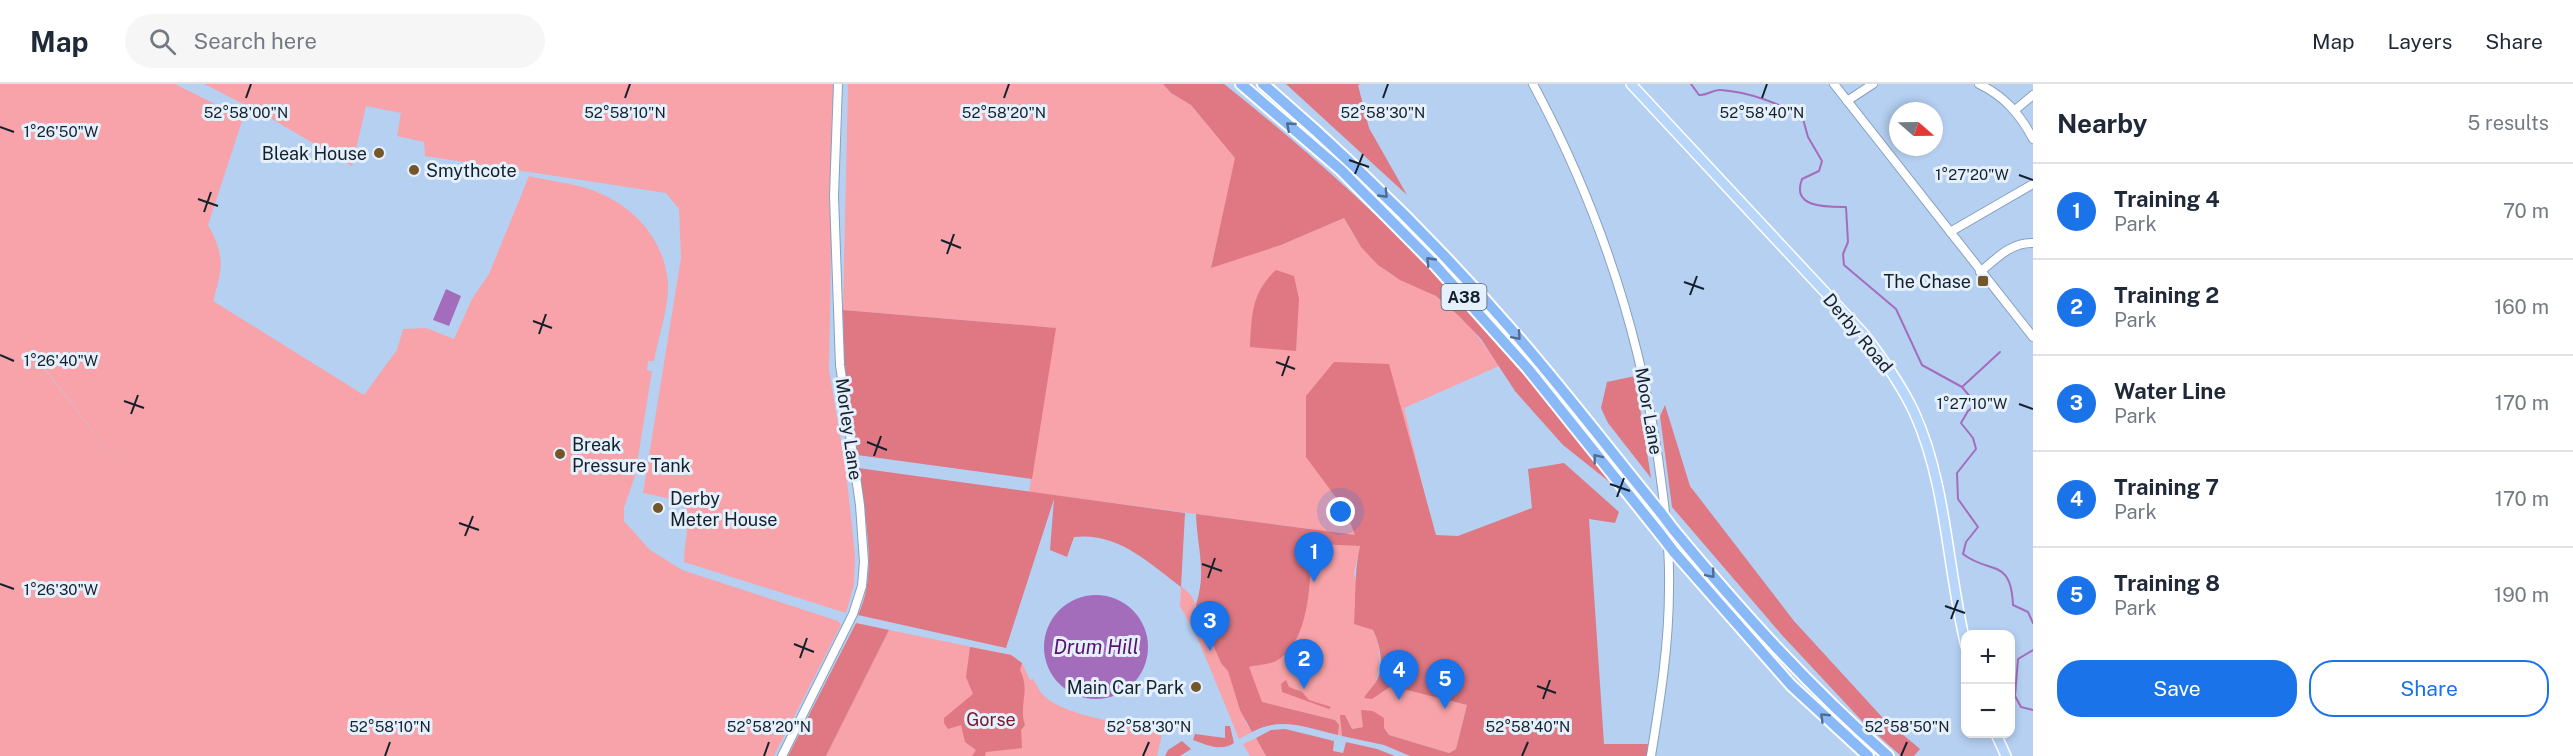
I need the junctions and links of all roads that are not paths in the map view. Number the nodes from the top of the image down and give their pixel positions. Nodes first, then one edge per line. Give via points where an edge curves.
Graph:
1 (838, 84) edge
2 (1240, 84) edge
3 (1263, 84) edge
4 (1533, 84) edge
5 (1630, 84) edge
6 (1834, 84) edge
7 (1873, 84) edge
8 (1978, 84) edge
9 (2033, 95) edge
10 (1847, 101) junction
11 (2014, 110) junction
12 (2033, 139) edge
13 (2033, 184) edge
14 (1950, 232) junction
15 (2033, 243) edge
16 (1980, 272) junction
17 (2033, 336) edge
18 (1962, 630) edge
19 (1998, 738) edge
20 (782, 756) edge
21 (1651, 756) edge
22 (1868, 756) edge
23 (1888, 756) edge
24 (2006, 756) edge

1 - 20 street, Morley Lane via 834,196 840,365 860,505 863,570 853,614
22 -> 2 highway, A38, bridge via 1791,685 1674,552 1528,369 1435,265 1341,170
3 -> 23 highway, A38, bridge via 1334,144 1455,267 1518,337 1748,618
4 - 21 street, Moor Lane via 1587,194 1620,287 1654,430 1667,529 1670,591
5 - 18 main road, Derby Road via 1864,334 1889,366 1924,438
6 - 10 street
7 - 10 street
8 - 11 street
9 - 11 street
10 - 14 street
11 - 12 street
13 - 14 street
14 - 16 street
15 - 16 street via 2006,250
16 - 17 street
19 - 24 main road

